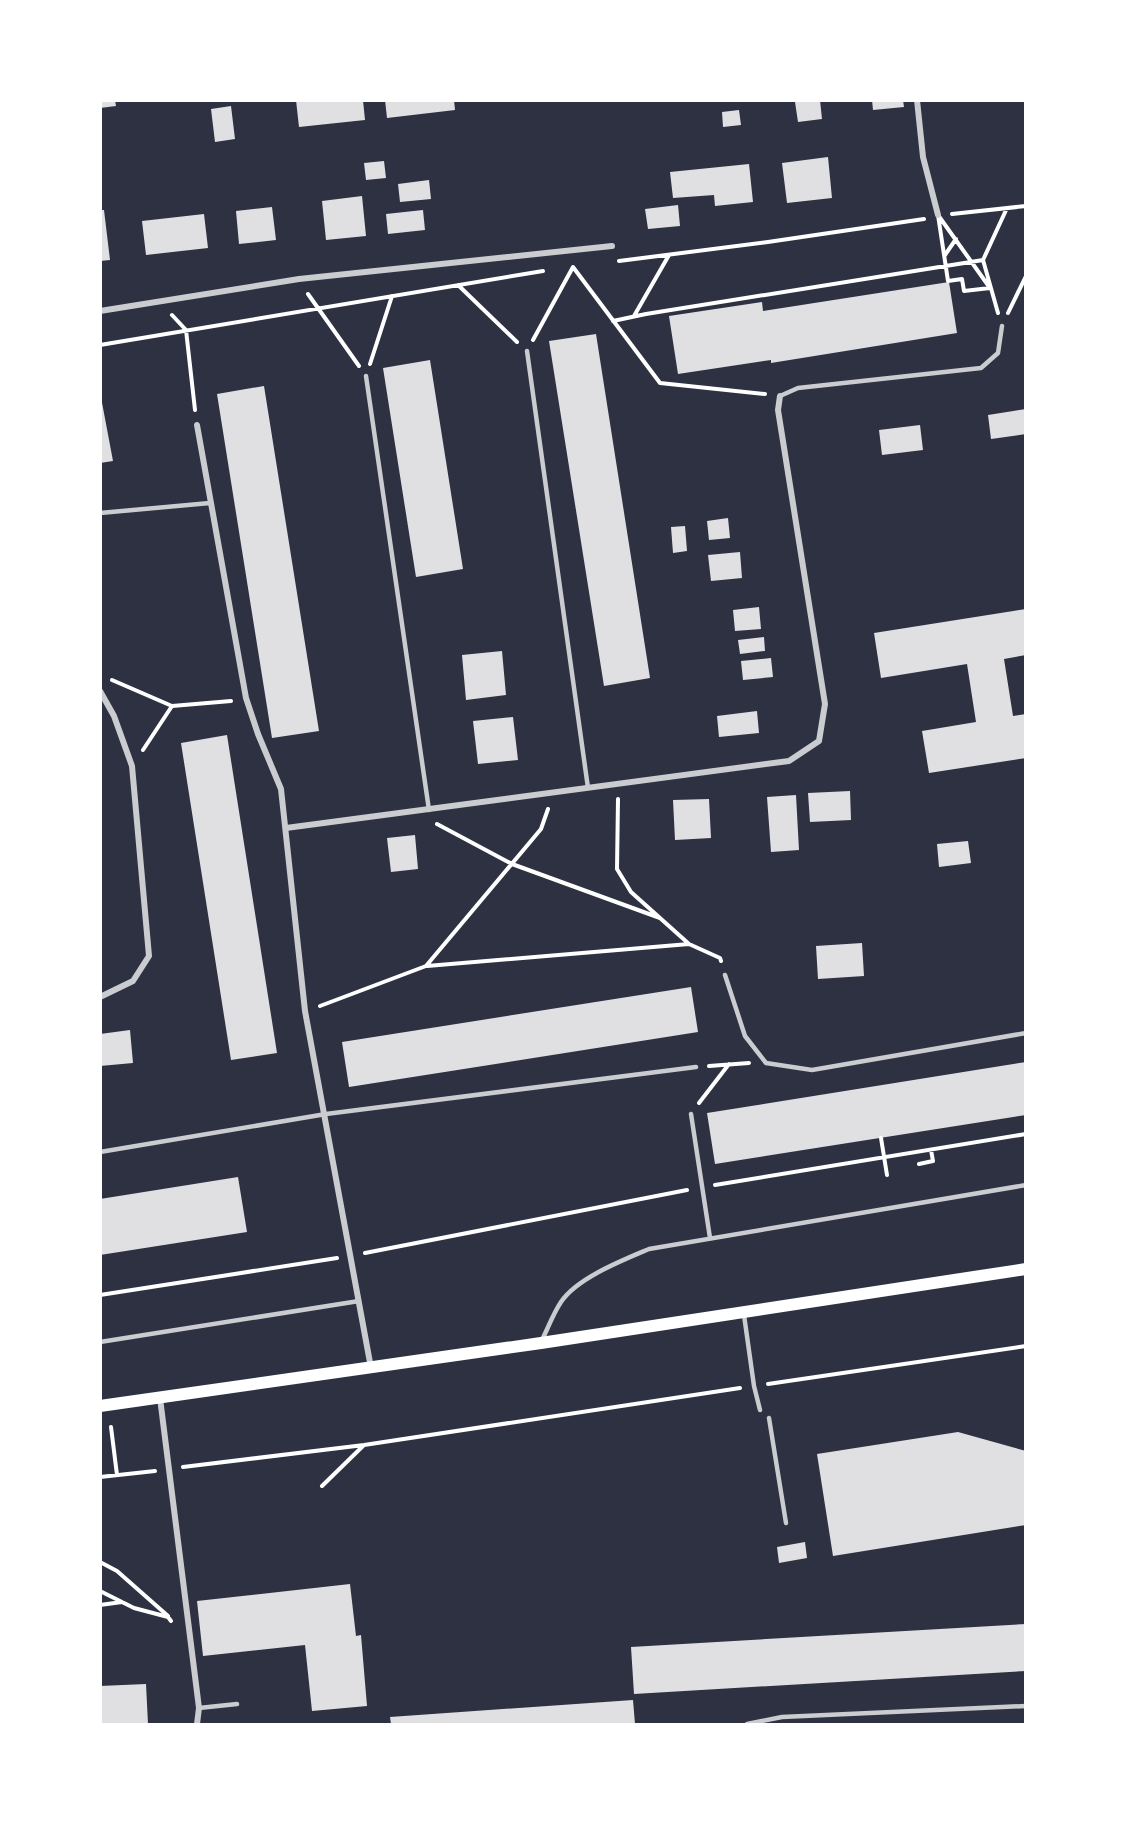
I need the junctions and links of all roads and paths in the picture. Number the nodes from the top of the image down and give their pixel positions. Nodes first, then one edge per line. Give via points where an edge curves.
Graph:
1 (917, 100) edge
2 (1026, 206) edge
3 (1007, 208) junction
4 (938, 215) junction
5 (956, 239) junction
6 (612, 246) dead end
7 (670, 254) junction
8 (945, 256) junction
9 (983, 260) junction
10 (613, 261) dead end
11 (972, 262) junction
12 (583, 265) dead end
13 (946, 266) junction
14 (573, 267) junction
15 (561, 268) dead end
16 (550, 270) dead end
17 (1026, 276) edge
18 (299, 279) junction
19 (458, 285) junction
20 (990, 288) junction
21 (392, 296) junction
22 (161, 302) junction
23 (317, 309) junction
24 (100, 310) edge
25 (633, 317) junction
26 (613, 321) junction
27 (1002, 326) junction
28 (186, 330) junction
29 (100, 345) edge
30 (527, 351) junction
31 (366, 376) junction
32 (780, 396) junction
33 (197, 425) joint
34 (210, 503) junction
35 (100, 513) edge
36 (111, 680) dead end
37 (100, 691) edge
38 (213, 703) dead end
39 (172, 706) junction
40 (132, 766) junction
41 (618, 784) junction
42 (588, 788) junction
43 (553, 793) junction
44 (429, 810) junction
45 (286, 828) junction
46 (512, 864) junction
47 (660, 918) junction
48 (689, 945) junction
49 (426, 966) junction
50 (725, 975) joint
51 (100, 997) edge
52 (305, 1011) junction
53 (1026, 1033) edge
54 (729, 1063) dead end
55 (696, 1067) dead end
56 (326, 1114) junction
57 (691, 1114) joint
58 (1026, 1134) edge
59 (881, 1138) dead end
60 (931, 1150) junction
61 (100, 1152) edge
62 (884, 1157) junction
63 (919, 1164) dead end
64 (887, 1175) dead end
65 (719, 1184) dead end
66 (1026, 1185) edge
67 (702, 1187) junction
68 (710, 1238) junction
69 (350, 1256) junction
70 (1026, 1269) edge
71 (100, 1295) edge
72 (359, 1301) junction
73 (744, 1312) junction
74 (100, 1342) edge
75 (541, 1343) junction
76 (1026, 1346) edge
77 (371, 1368) junction
78 (754, 1386) junction
79 (160, 1398) junction
80 (100, 1406) edge
81 (760, 1410) dead end
82 (769, 1418) dead end
83 (111, 1427) dead end
84 (364, 1445) junction
85 (169, 1469) junction
86 (117, 1475) junction
87 (100, 1477) edge
88 (322, 1486) dead end
89 (786, 1523) dead end
90 (100, 1562) edge
91 (100, 1592) edge
92 (123, 1602) junction
93 (100, 1605) edge
94 (168, 1617) junction
95 (173, 1625) dead end
96 (237, 1704) dead end
97 (1026, 1706) edge
98 (199, 1708) junction
99 (197, 1725) edge
100 (747, 1725) edge

1 - 4 street via 923,157
2 - 3 path
3 - 4 path
3 - 9 path
4 - 5 path
4 - 7 path
4 - 8 path
5 - 8 path
5 - 11 path
6 - 18 street
7 - 10 path
7 - 25 path
8 - 13 path
9 - 11 path
9 - 20 path
11 - 13 path
11 - 20 path
12 - 14 path
13 - 20 path via 948,281 962,279 964,291
13 - 25 path
14 - 15 path
14 - 26 path
14 - 30 path
16 - 19 path
17 - 27 path
18 - 22 street
18 - 23 path
19 - 21 path
19 - 30 path
20 - 27 path
21 - 23 path
21 - 31 path
22 - 24 street
22 - 28 path
23 - 28 path
23 - 31 path
25 - 26 path
26 - 32 path via 660,384
27 - 32 lane via 998,353 981,368 798,388
28 - 29 path
28 - 33 path
30 - 42 lane
31 - 44 lane
32 - 41 street via 778,410 825,705 819,741 789,761
33 - 34 street
34 - 35 lane
34 - 45 street via 246,698 281,789
36 - 39 path
37 - 40 street via 114,716
38 - 39 path
39 - 40 path
40 - 51 street via 149,956 133,981
41 - 42 street
41 - 47 path via 617,868 631,892
42 - 43 street
43 - 44 street
43 - 46 path via 541,829
44 - 45 street
44 - 46 path via 431,821
45 - 52 street
46 - 47 path
46 - 49 path
47 - 48 path
48 - 49 path
48 - 50 path via 720,958
49 - 52 path
50 - 53 lane via 745,1036 766,1063 812,1070
52 - 56 street
54 - 57 path
55 - 56 lane
56 - 61 lane
56 - 69 street
57 - 67 lane
58 - 60 path
59 - 62 path
60 - 62 path
60 - 63 path via 933,1161
62 - 64 path
62 - 65 path
66 - 68 lane
67 - 68 lane
67 - 69 path
68 - 75 lane via 649,1249 583,1282 562,1301
69 - 71 path
69 - 72 street
70 - 73 main road
72 - 74 lane
72 - 77 street
73 - 75 main road
73 - 78 lane
75 - 77 main road
76 - 78 path
77 - 79 main road
78 - 81 lane
78 - 84 path
79 - 80 main road
79 - 85 street
82 - 89 lane
83 - 86 path
84 - 85 path
84 - 88 path
85 - 86 path
85 - 98 street
86 - 87 path
90 - 94 path via 117,1571
91 - 92 path
92 - 93 path
92 - 94 path
94 - 95 path
96 - 98 lane
97 - 100 lane via 782,1717
98 - 99 street

